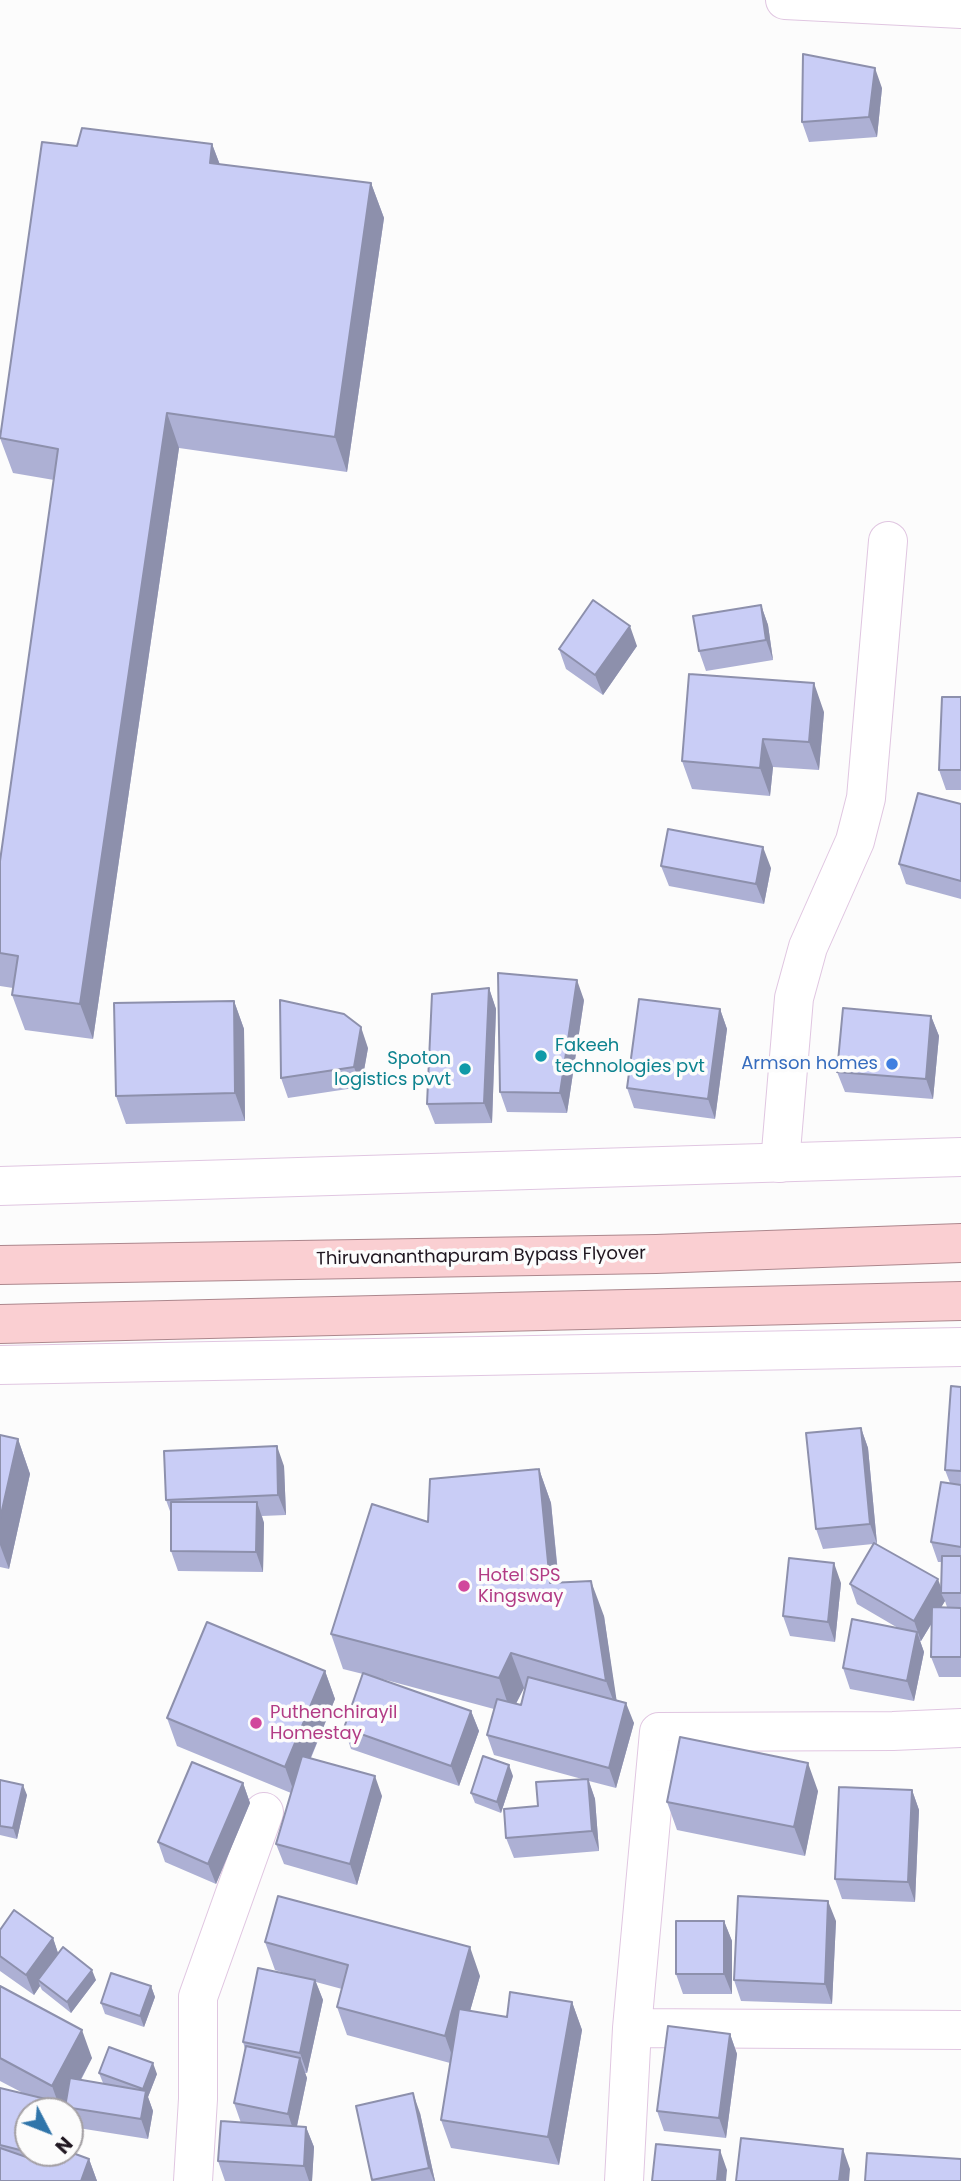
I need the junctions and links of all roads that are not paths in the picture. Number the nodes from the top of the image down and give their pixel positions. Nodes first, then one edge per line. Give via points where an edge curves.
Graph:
1 (785, 0) edge
2 (961, 9) edge
3 (888, 541) dead end
4 (961, 1157) edge
5 (780, 1163) junction
6 (0, 1186) edge
7 (961, 1243) edge
8 (0, 1265) edge
9 (961, 1301) edge
10 (0, 1324) edge
11 (961, 1347) edge
12 (0, 1365) edge
13 (623, 1719) edge
14 (961, 1728) edge
15 (659, 1732) junction
16 (264, 1812) dead end
17 (632, 2028) junction
18 (961, 2030) edge
19 (193, 2181) edge
20 (624, 2181) edge

1 - 2 street
3 - 5 street via 866,798 855,841 808,947 794,998
4 - 5 street
5 - 6 street
7 - 8 highway, Thiruvananthapuram Bypass Flyover via 656,1254
9 - 10 highway
11 - 12 street
13 - 15 street
14 - 15 street
15 - 17 street
16 - 19 street via 198,1997
17 - 18 street
17 - 20 street

